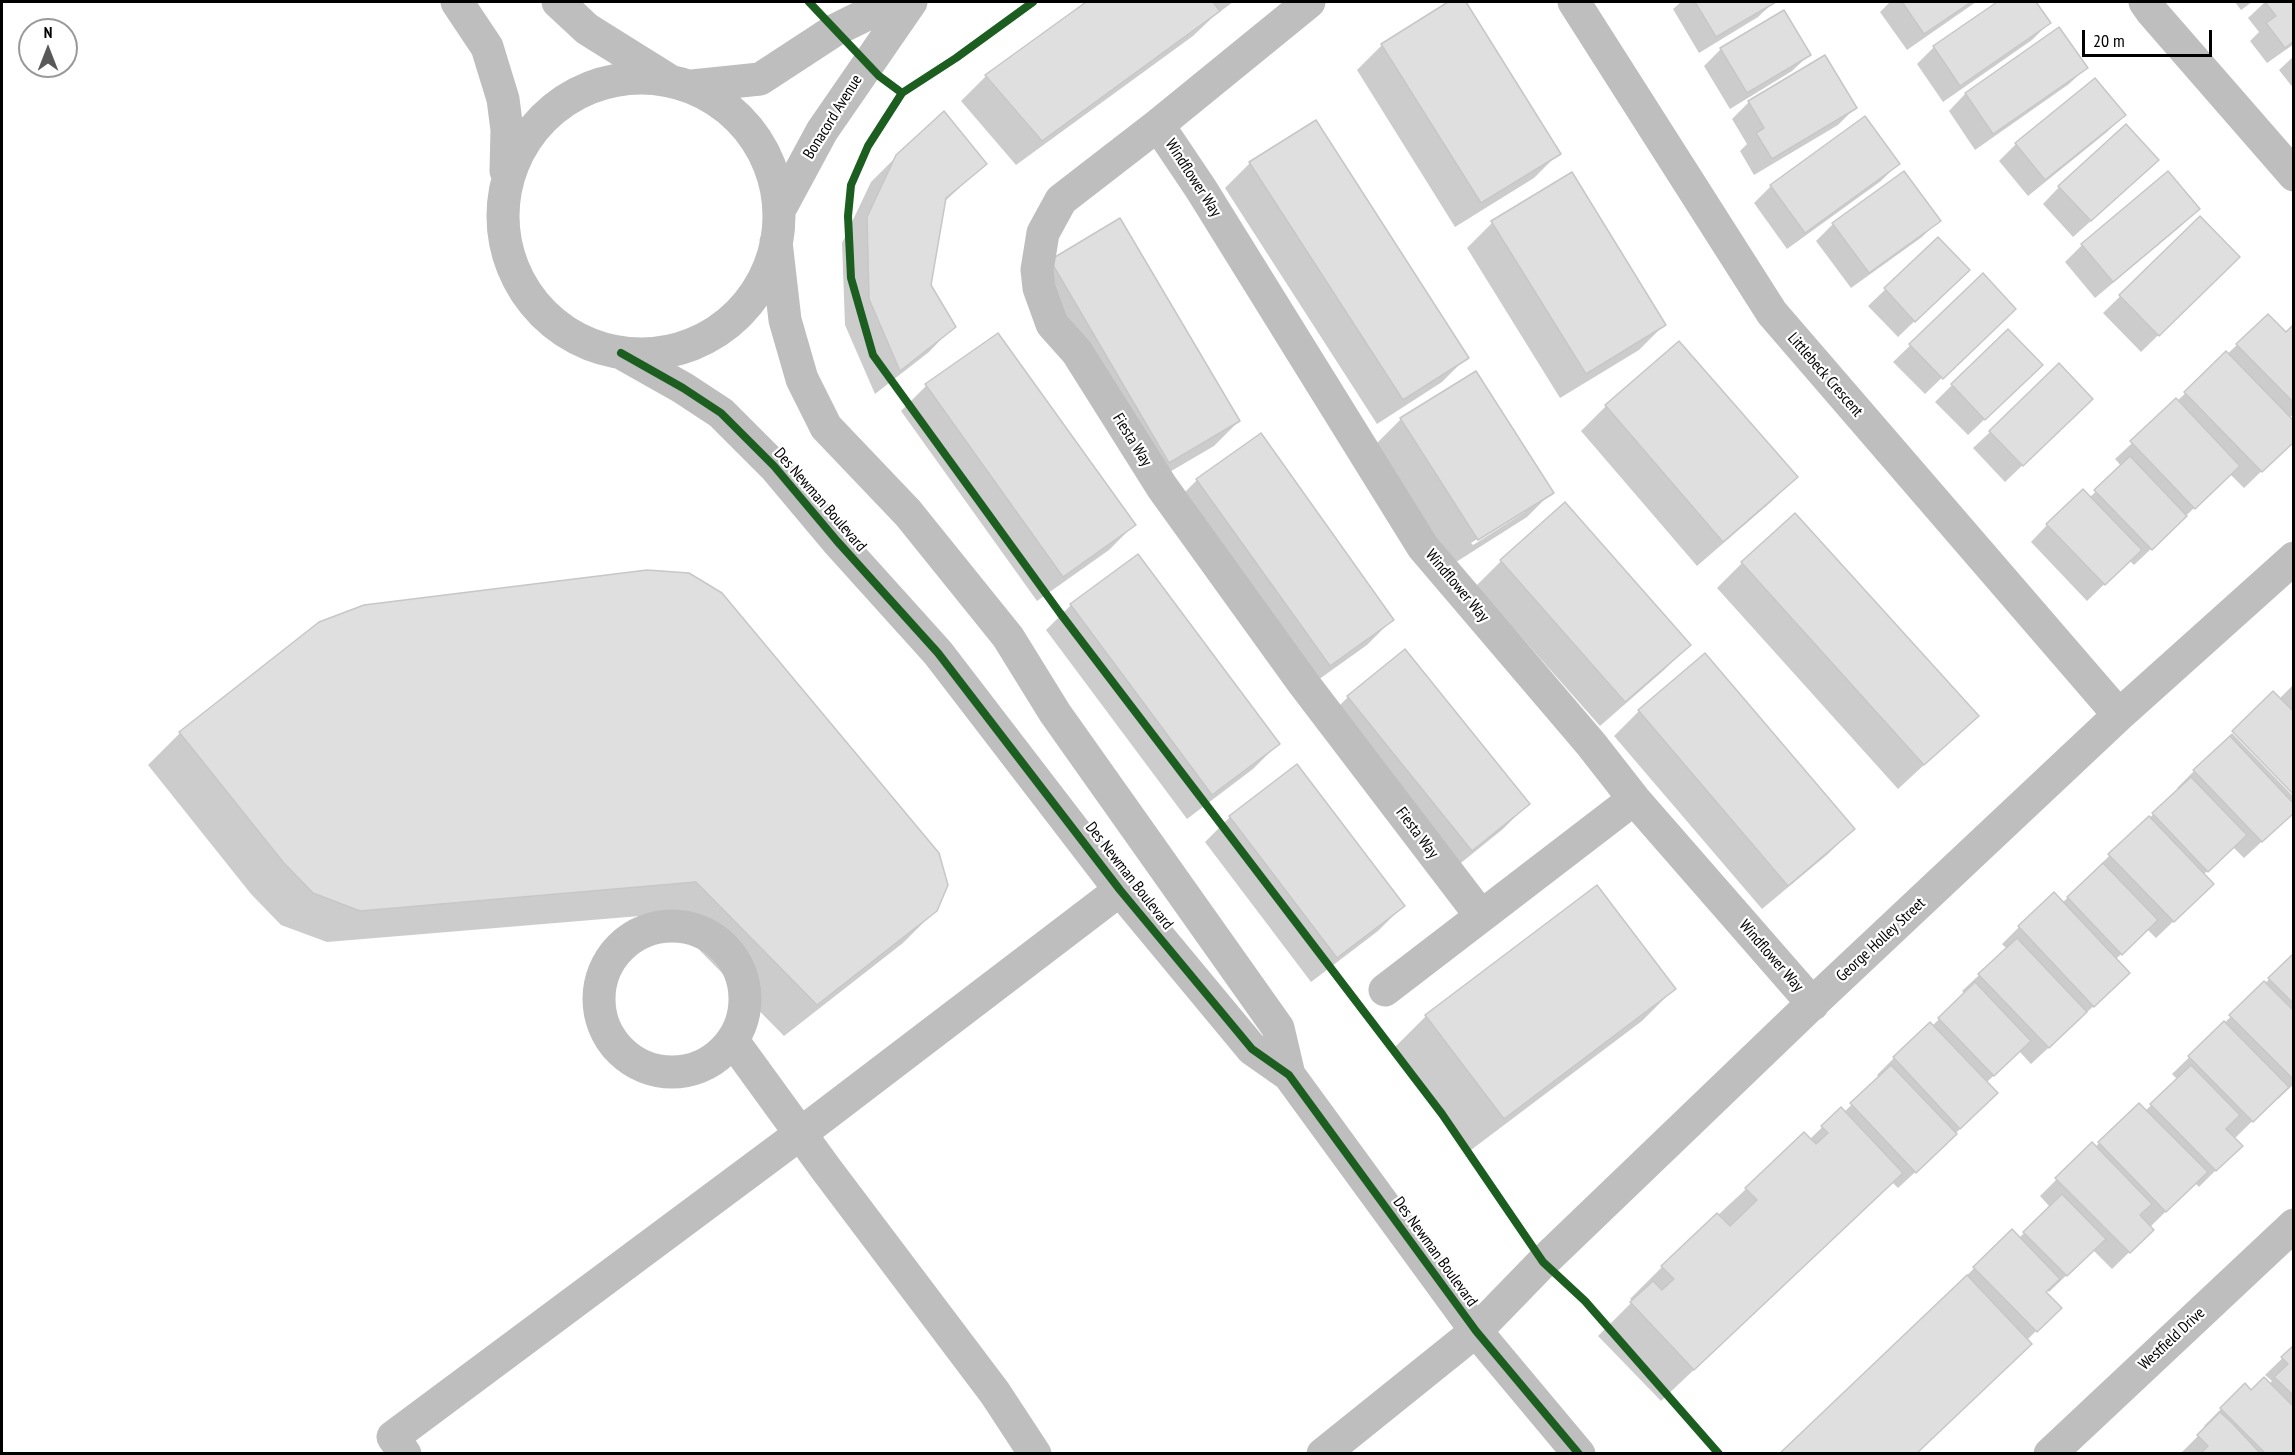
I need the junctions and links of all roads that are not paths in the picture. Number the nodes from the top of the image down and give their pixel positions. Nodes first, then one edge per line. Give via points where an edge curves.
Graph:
1 (457, 2) edge
2 (558, 2) edge
3 (892, 2) edge
4 (911, 2) edge
5 (1309, 2) edge
6 (1574, 2) edge
7 (2145, 2) edge
8 (683, 85) junction
9 (1158, 125) junction
10 (2294, 175) edge
11 (506, 182) junction
12 (781, 207) junction
13 (776, 242) junction
14 (621, 353) junction
15 (2294, 558) edge
16 (2120, 715) junction
17 (1634, 799) junction
18 (1120, 890) junction
19 (1481, 916) junction
20 (1386, 990) dead end
21 (1813, 1004) junction
22 (733, 1041) junction
23 (1290, 1075) junction
24 (800, 1134) junction
25 (2294, 1224) edge
26 (1476, 1331) junction
27 (405, 1454) edge
28 (1035, 1454) edge
29 (1323, 1454) edge
30 (1579, 1454) edge
31 (2050, 1454) edge

1 - 11 street via 487,47 503,99
2 - 8 street via 587,29
3 - 8 street via 835,30 760,79
4 - 12 street, Bonacord Avenue via 822,131
5 - 9 street, Fiesta Way
6 - 16 street, Littlebeck Crescent via 1772,313
7 - 10 street
8 - 11 street via 646,77 599,84 557,105 525,139
8 - 12 street via 730,110 759,143
9 - 17 street, Windflower Way via 1423,547
9 - 19 street, Fiesta Way via 1061,200 1043,233 1037,270 1052,324 1077,352 1162,487 1297,675
11 - 14 street via 502,229 514,273 540,312 578,340
12 - 13 street
13 - 14 street via 768,273 743,310 708,338 666,353
13 - 23 street, Des Newman Boulevard via 784,320 802,379 826,427 908,513 1008,638 1055,713 1278,1028
14 - 18 street, Des Newman Boulevard via 721,413 774,466 938,653
15 - 16 street, George Holley Street
16 - 21 street, George Holley Street
17 - 19 street
17 - 21 street, Windflower Way
18 - 23 street, Des Newman Boulevard via 1252,1049
18 - 24 street
19 - 20 street
21 - 26 street, George Holley Street
22 - 22 street via 743,1020 746,997 741,973 729,953 711,937 690,927 664,926 640,932 620,946 605,966 598,990 599,1015 609,1038 625,1057 647,1069 671,1073 695,1070 716,1059
22 - 24 street
23 - 26 street, Des Newman Boulevard
24 - 27 street via 393,1437
24 - 28 street via 995,1393
25 - 31 street, Westfield Drive
26 - 29 street, George Holley Street
26 - 30 street, Des Newman Boulevard

